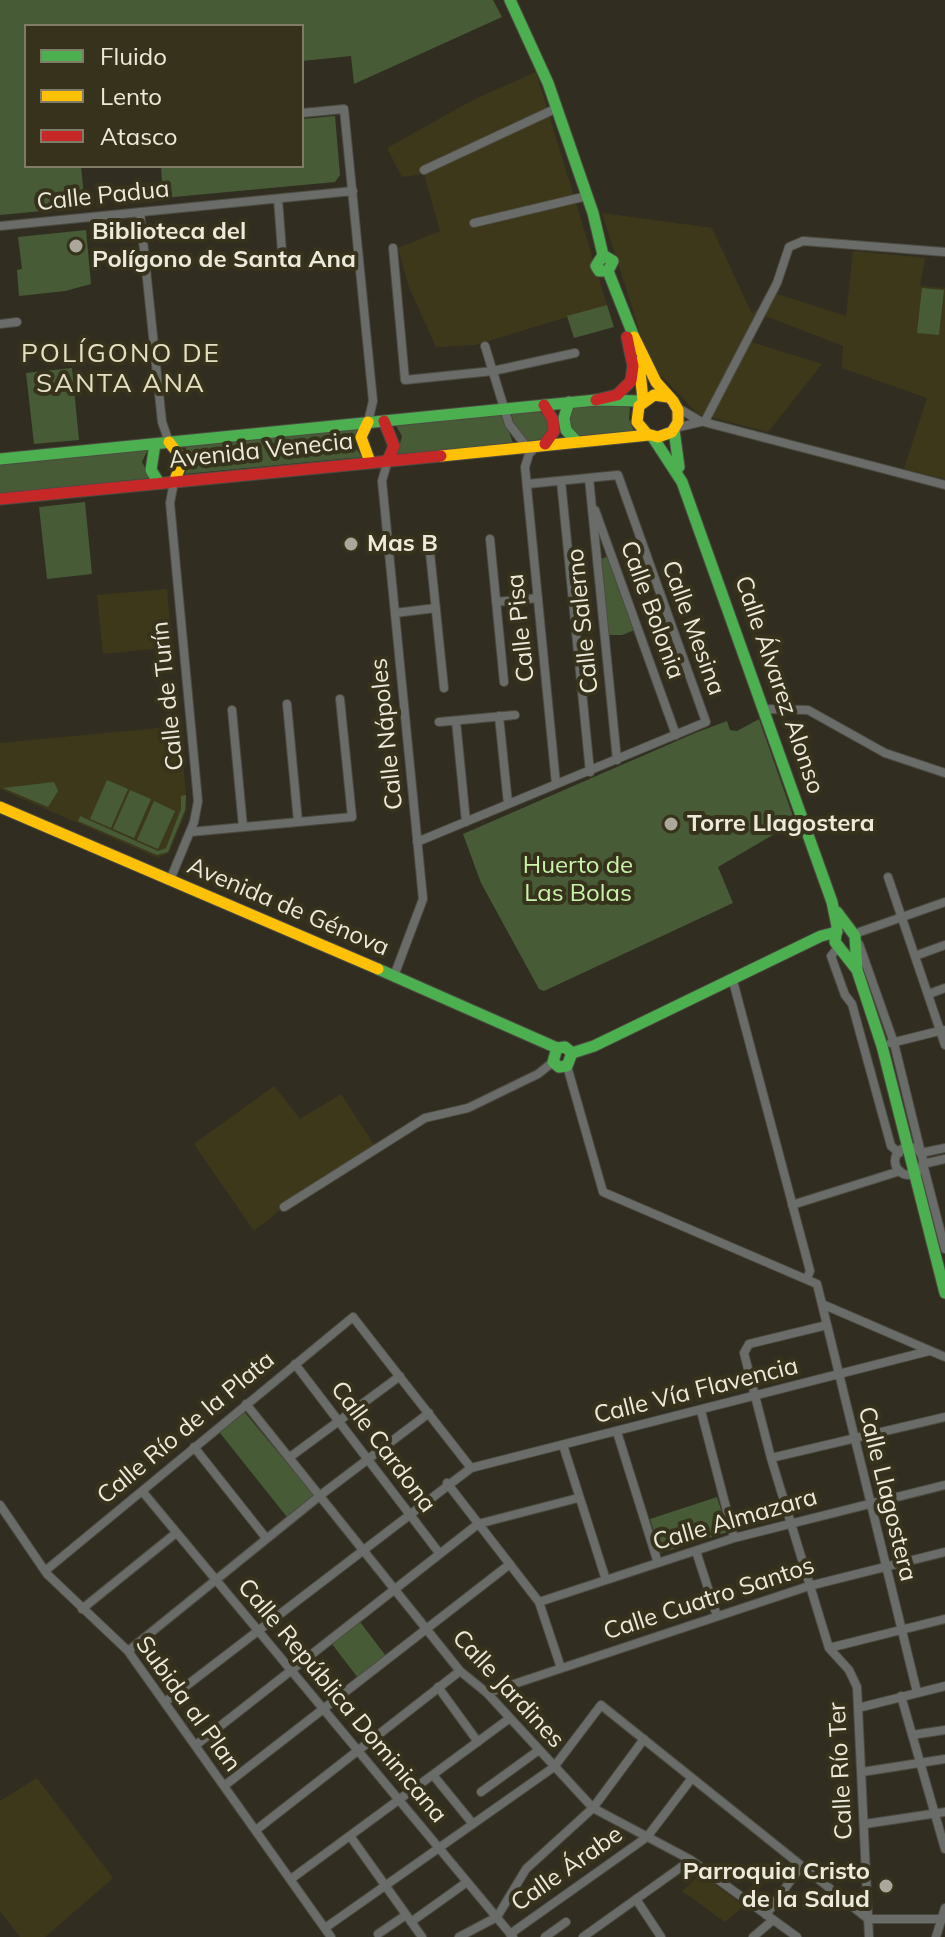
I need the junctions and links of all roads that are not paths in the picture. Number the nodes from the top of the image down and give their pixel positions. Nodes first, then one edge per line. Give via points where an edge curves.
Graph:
1 (510, 0) edge
2 (557, 108) junction
3 (304, 113) edge
4 (424, 170) dead end
5 (353, 191) junction
6 (587, 196) junction
7 (278, 199) junction
8 (140, 212) junction
9 (474, 223) dead end
10 (0, 226) edge
11 (393, 248) dead end
12 (945, 252) edge
13 (283, 265) dead end
14 (620, 302) junction
15 (17, 322) dead end
16 (0, 324) edge
17 (485, 346) dead end
18 (575, 353) dead end
19 (493, 371) junction
20 (596, 400) junction
21 (373, 401) junction
22 (643, 401) junction
23 (569, 402) junction
24 (673, 402) junction
25 (544, 405) junction
26 (505, 409) junction
27 (384, 421) junction
28 (705, 421) junction
29 (162, 422) junction
30 (368, 422) junction
31 (675, 429) junction
32 (651, 436) junction
33 (576, 441) junction
34 (169, 442) junction
35 (155, 444) junction
36 (542, 445) junction
37 (526, 446) junction
38 (506, 448) junction
39 (0, 459) edge
40 (388, 460) junction
41 (370, 462) junction
42 (525, 467) junction
43 (589, 478) junction
44 (382, 481) junction
45 (561, 481) junction
46 (174, 482) junction
47 (682, 482) junction
48 (159, 483) junction
49 (527, 484) junction
50 (945, 485) edge
51 (591, 498) junction
52 (0, 499) edge
53 (170, 503) junction
54 (490, 539) dead end
55 (429, 543) dead end
56 (538, 598) junction
57 (496, 602) junction
58 (436, 608) junction
59 (395, 613) junction
60 (504, 682) dead end
61 (444, 688) dead end
62 (340, 699) dead end
63 (287, 704) dead end
64 (764, 709) junction
65 (232, 710) dead end
66 (515, 715) dead end
67 (499, 716) junction
68 (456, 721) junction
69 (439, 722) dead end
70 (676, 735) junction
71 (617, 760) junction
72 (590, 772) junction
73 (945, 773) edge
74 (556, 784) junction
75 (508, 804) junction
76 (0, 807) edge
77 (298, 822) junction
78 (466, 822) junction
79 (243, 827) junction
80 (190, 832) junction
81 (417, 842) junction
82 (888, 877) dead end
83 (170, 880) junction
84 (945, 902) edge
85 (833, 906) junction
86 (902, 917) junction
87 (853, 932) junction
88 (836, 945) junction
89 (945, 945) edge
90 (790, 951) junction
91 (915, 956) junction
92 (857, 970) junction
93 (394, 976) junction
94 (733, 981) junction
95 (945, 988) edge
96 (929, 994) junction
97 (943, 1030) edge
98 (888, 1044) junction
99 (945, 1045) edge
100 (557, 1048) junction
101 (572, 1053) junction
102 (553, 1062) junction
103 (567, 1066) junction
104 (945, 1148) edge
105 (904, 1150) junction
106 (921, 1153) junction
107 (945, 1159) edge
108 (919, 1169) junction
109 (900, 1171) junction
110 (792, 1205) junction
111 (284, 1207) dead end
112 (945, 1249) edge
113 (807, 1278) junction
114 (944, 1288) edge
115 (822, 1304) junction
116 (827, 1325) junction
117 (929, 1351) junction
118 (945, 1357) edge
119 (295, 1364) junction
120 (837, 1375) junction
121 (400, 1376) junction
122 (755, 1398) junction
123 (246, 1404) junction
124 (701, 1411) junction
125 (429, 1413) junction
126 (945, 1417) edge
127 (337, 1421) junction
128 (617, 1432) junction
129 (852, 1438) junction
130 (563, 1445) junction
131 (194, 1447) junction
132 (290, 1457) junction
133 (771, 1458) junction
134 (366, 1459) junction
135 (471, 1468) junction
136 (447, 1483) junction
137 (945, 1485) edge
138 (142, 1491) junction
139 (322, 1494) junction
140 (578, 1498) junction
141 (869, 1504) junction
142 (0, 1505) edge
143 (408, 1513) junction
144 (791, 1523) junction
145 (478, 1524) junction
146 (176, 1533) junction
147 (266, 1538) junction
148 (734, 1538) junction
149 (364, 1548) junction
150 (696, 1551) junction
151 (945, 1552) edge
152 (440, 1554) junction
153 (658, 1563) junction
154 (510, 1564) junction
155 (885, 1567) junction
156 (45, 1571) junction
157 (214, 1579) junction
158 (606, 1580) junction
159 (809, 1586) junction
160 (395, 1589) junction
161 (539, 1602) junction
162 (82, 1609) junction
163 (717, 1616) junction
164 (945, 1619) edge
165 (256, 1629) junction
166 (426, 1629) junction
167 (901, 1630) junction
168 (829, 1648) junction
169 (128, 1651) junction
170 (561, 1668) junction
171 (291, 1671) junction
172 (460, 1671) junction
173 (945, 1686) edge
174 (438, 1687) junction
175 (917, 1692) junction
176 (487, 1693) junction
177 (901, 1696) junction
178 (165, 1702) junction
179 (858, 1708) junction
180 (323, 1709) junction
181 (510, 1718) junction
182 (945, 1730) edge
183 (912, 1735) junction
184 (644, 1739) junction
185 (478, 1742) junction
186 (196, 1745) junction
187 (539, 1750) junction
188 (358, 1751) junction
189 (945, 1759) edge
190 (920, 1763) junction
191 (554, 1767) junction
192 (862, 1772) junction
193 (433, 1775) junction
194 (692, 1778) junction
195 (224, 1786) junction
196 (481, 1792) dead end
197 (399, 1800) junction
198 (593, 1808) junction
199 (945, 1812) edge
200 (935, 1813) junction
201 (473, 1824) junction
202 (865, 1824) junction
203 (256, 1830) junction
204 (350, 1836) junction
205 (647, 1837) junction
206 (439, 1848) junction
207 (945, 1849) edge
208 (691, 1860) junction
209 (801, 1866) junction
210 (291, 1879) junction
211 (467, 1882) junction
212 (386, 1885) junction
213 (636, 1899) junction
214 (945, 1908) edge
215 (497, 1917) junction
216 (770, 1917) junction
217 (409, 1919) junction
218 (868, 1919) junction
219 (943, 1919) edge
220 (566, 1922) dead end
221 (325, 1928) junction
222 (378, 1934) dead end
223 (512, 1935) edge
224 (331, 1937) edge
225 (422, 1937) edge
226 (459, 1937) edge
227 (545, 1937) edge
228 (583, 1937) edge
229 (661, 1937) edge
230 (753, 1937) edge
231 (797, 1937) edge
232 (869, 1937) edge
233 (936, 1937) edge

1 - 2 street
2 - 4 street
2 - 6 street
3 - 5 street via 344,109
5 - 7 street, Calle Padua
5 - 21 street
6 - 9 street
6 - 14 street via 603,255 613,261 608,271
7 - 8 street, Calle Padua
7 - 13 street
8 - 10 street, Calle Padua
8 - 29 street
11 - 19 street via 405,380
12 - 28 street via 803,241 789,247 777,283
14 - 20 street via 633,378 620,393
14 - 22 street via 641,368
14 - 24 street via 646,366
15 - 16 street
17 - 19 street
18 - 19 street
19 - 26 street
20 - 22 street, Avenida Venecia
20 - 23 street, Avenida Venecia
21 - 27 street
21 - 30 street
22 - 24 street via 654,395
22 - 32 street via 637,422
23 - 25 street, Avenida Venecia
23 - 33 street via 566,430
24 - 28 street via 688,416
24 - 31 street via 679,418
25 - 26 street, Avenida Venecia
25 - 36 street via 554,431
26 - 27 street, Avenida Venecia
26 - 37 street via 514,433
27 - 30 street, Avenida Venecia
27 - 40 street via 394,446
28 - 31 street
28 - 50 street
29 - 34 street
29 - 35 street
30 - 34 street, Avenida Venecia
30 - 41 street via 361,437
31 - 32 street via 666,436
31 - 47 street, Calle Álvarez Alonso
32 - 33 street, Avenida Venecia
32 - 47 street, Calle Álvarez Alonso
33 - 36 street, Avenida Venecia
34 - 35 street, Avenida Venecia
34 - 46 street via 179,455
35 - 39 street, Avenida Venecia
35 - 48 street via 151,470
36 - 37 street, Avenida Venecia
36 - 42 street via 529,454
37 - 38 street, Avenida Venecia
38 - 40 street, Avenida Venecia
38 - 42 street
40 - 41 street, Avenida Venecia
40 - 44 street, Calle Nápoles
41 - 44 street, Calle Nápoles
41 - 46 street, Avenida Venecia
42 - 49 street, Calle Pisa
43 - 45 street, Calle Mesina
43 - 51 street, Calle Salerno
43 - 70 street, Calle Mesina via 618,475 706,722
44 - 59 street, Calle Nápoles
45 - 49 street, Calle Mesina
45 - 72 street
46 - 48 street, Avenida Venecia
46 - 53 street, Calle de Turín
47 - 64 street, Calle Álvarez Alonso
48 - 52 street, Avenida Venecia
48 - 53 street, Calle de Turín
49 - 56 street, Calle Pisa
51 - 70 street, Calle Bolonia
51 - 71 street, Calle Salerno
53 - 80 street, Calle de Turín via 198,795
54 - 57 street
55 - 58 street
56 - 57 street
56 - 74 street, Calle Pisa
57 - 60 street
58 - 59 street
58 - 61 street
59 - 81 street, Calle Nápoles
62 - 77 street via 352,817
63 - 77 street
64 - 73 street via 808,710 885,753
64 - 85 street, Calle Álvarez Alonso
65 - 79 street
66 - 67 street
67 - 68 street
67 - 75 street
68 - 69 street
68 - 78 street
70 - 71 street, Calle Mesina
71 - 72 street, Calle Mesina
72 - 74 street, Calle Mesina
74 - 75 street, Calle Mesina
75 - 78 street, Calle Mesina
76 - 83 street, Avenida de Génova
77 - 79 street
78 - 81 street, Calle Mesina
79 - 80 street
80 - 83 street, Calle de Turín
81 - 93 street, Calle Nápoles via 422,908
82 - 86 street
83 - 93 street, Avenida de Génova
84 - 86 street
85 - 87 street, Calle Álvarez Alonso
85 - 88 street, Calle Álvarez Alonso
85 - 90 street via 831,922 804,936
86 - 87 street
86 - 91 street
87 - 88 street
87 - 88 street via 849,947
87 - 92 street, Calle Álvarez Alonso
87 - 98 street, Calle Álvarez Alonso
88 - 90 street
88 - 92 street, Calle Álvarez Alonso
88 - 105 street, Calle Álvarez Alonso via 845,995 852,1004 891,1146
89 - 91 street
90 - 94 street
91 - 96 street
92 - 98 street, Calle Álvarez Alonso
93 - 100 street, Avenida de Génova
94 - 101 street
94 - 110 street
95 - 96 street
96 - 97 street
97 - 98 street
97 - 99 street
98 - 105 street, Calle Álvarez Alonso
98 - 106 street, Calle Álvarez Alonso
100 - 101 street
100 - 102 street
101 - 103 street
102 - 103 street
102 - 111 street via 468,1108 425,1118
103 - 113 street via 603,1192
104 - 106 street
105 - 106 street
105 - 108 street, Calle Álvarez Alonso
105 - 109 street via 895,1163
106 - 108 street, Calle Álvarez Alonso
107 - 108 street
108 - 109 street
108 - 112 street, Calle Álvarez Alonso
108 - 114 street, Calle Álvarez Alonso
109 - 110 street
110 - 113 street via 810,1271
113 - 115 street, Calle Llagostera via 817,1284
115 - 116 street, Calle Llagostera
115 - 117 street
116 - 120 street, Calle Llagostera
116 - 122 street, Calle Río Ter via 749,1344 744,1353
117 - 118 street
117 - 120 street, Calle Vía Flavencia
119 - 121 street, Calle Río de la Plata via 353,1317
119 - 123 street, Calle Río de la Plata
119 - 127 street, Calle Cardona
120 - 122 street, Calle Vía Flavencia
120 - 129 street, Calle Llagostera
121 - 125 street
121 - 127 street
122 - 124 street, Calle Vía Flavencia
122 - 133 street, Calle Río Ter
123 - 131 street, Calle Río de la Plata
123 - 132 street, Calle Jardines
124 - 128 street, Calle Vía Flavencia
124 - 148 street
125 - 134 street
125 - 135 street
126 - 129 street
127 - 132 street
127 - 134 street, Calle Cardona
128 - 130 street, Calle Vía Flavencia
128 - 153 street
129 - 133 street
129 - 141 street, Calle Llagostera
130 - 135 street, Calle Vía Flavencia
130 - 140 street
131 - 138 street, Calle Río de la Plata
131 - 147 street
132 - 139 street, Calle Jardines
133 - 144 street, Calle Río Ter
134 - 139 street
134 - 143 street, Calle Cardona
135 - 136 street, Calle Vía Flavencia
136 - 143 street, Calle Vía Flavencia
136 - 145 street
137 - 141 street, Calle Almazara
138 - 146 street, Calle República Dominicana
138 - 156 street, Calle Río de la Plata
139 - 147 street
139 - 149 street, Calle Jardines
140 - 145 street
140 - 158 street
141 - 144 street, Calle Almazara
141 - 155 street, Calle Llagostera
142 - 156 street, Subida al Plan
143 - 149 street, Calle Vía Flavencia
143 - 152 street, Calle Cardona
144 - 148 street, Calle Almazara
144 - 159 street, Calle Río Ter
145 - 152 street
145 - 154 street
146 - 157 street, Calle República Dominicana
146 - 162 street
147 - 157 street
148 - 150 street, Calle Almazara
149 - 160 street, Calle Jardines
149 - 165 street, Calle Vía Flavencia
150 - 153 street, Calle Almazara
150 - 163 street
151 - 155 street, Calle Cuatro Santos
152 - 160 street
153 - 158 street, Calle Almazara
154 - 161 street
154 - 166 street
155 - 159 street, Calle Cuatro Santos
155 - 167 street, Calle Llagostera
156 - 162 street, Subida al Plan
157 - 165 street, Calle República Dominicana
157 - 169 street
158 - 161 street, Calle Almazara
159 - 163 street, Calle Cuatro Santos
159 - 168 street, Calle Río Ter
160 - 166 street, Calle Jardines
160 - 171 street
161 - 170 street
162 - 169 street, Subida al Plan
163 - 170 street, Calle Cuatro Santos
164 - 167 street
165 - 171 street, Calle República Dominicana
165 - 178 street, Calle Vía Flavencia
166 - 172 street, Calle Jardines
166 - 180 street
167 - 168 street
167 - 175 street, Calle Llagostera
168 - 179 street, Calle Río Ter via 849,1670
169 - 178 street, Subida al Plan
170 - 176 street, Calle Cuatro Santos
171 - 180 street, Calle República Dominicana
171 - 186 street
172 - 174 street
172 - 176 street, Calle Jardines
173 - 175 street
174 - 185 street
174 - 188 street
175 - 177 street
176 - 181 street, Calle Jardines
177 - 179 street
177 - 183 street
178 - 186 street, Subida al Plan
179 - 192 street, Calle Río Ter
180 - 188 street, Calle República Dominicana
180 - 195 street
181 - 185 street
181 - 187 street, Calle Jardines
182 - 183 street
183 - 190 street
184 - 191 street via 601,1705
184 - 194 street
184 - 198 street
185 - 193 street
186 - 195 street, Subida al Plan
187 - 191 street, Calle Jardines
187 - 196 street
188 - 197 street, Calle República Dominicana
188 - 203 street
189 - 190 street
190 - 192 street
190 - 200 street
191 - 198 street, Calle Jardines
191 - 201 street
192 - 202 street, Calle Río Ter
193 - 197 street
193 - 201 street
194 - 205 street, Calle Árabe
194 - 209 street
195 - 203 street, Subida al Plan
197 - 204 street
197 - 206 street, Calle República Dominicana
198 - 205 street, Calle Jardines
198 - 215 street via 526,1869
199 - 200 street
200 - 202 street
200 - 207 street
201 - 206 street
202 - 218 street, Calle Río Ter
203 - 210 street, Subida al Plan
204 - 210 street
204 - 212 street
205 - 208 street, Calle Jardines
205 - 223 street, Calle Árabe
206 - 211 street, Calle República Dominicana
206 - 212 street
208 - 213 street
208 - 216 street, Calle Jardines
209 - 216 street
209 - 218 street
210 - 221 street, Subida al Plan
211 - 215 street, Calle República Dominicana
211 - 217 street
212 - 217 street
212 - 221 street
213 - 228 street
213 - 229 street
214 - 219 street
215 - 223 street, Calle República Dominicana
215 - 226 street
216 - 230 street
216 - 231 street, Calle Jardines
217 - 222 street
217 - 225 street
218 - 219 street
218 - 232 street, Calle Río Ter
219 - 233 street
220 - 227 street
221 - 224 street, Subida al Plan

